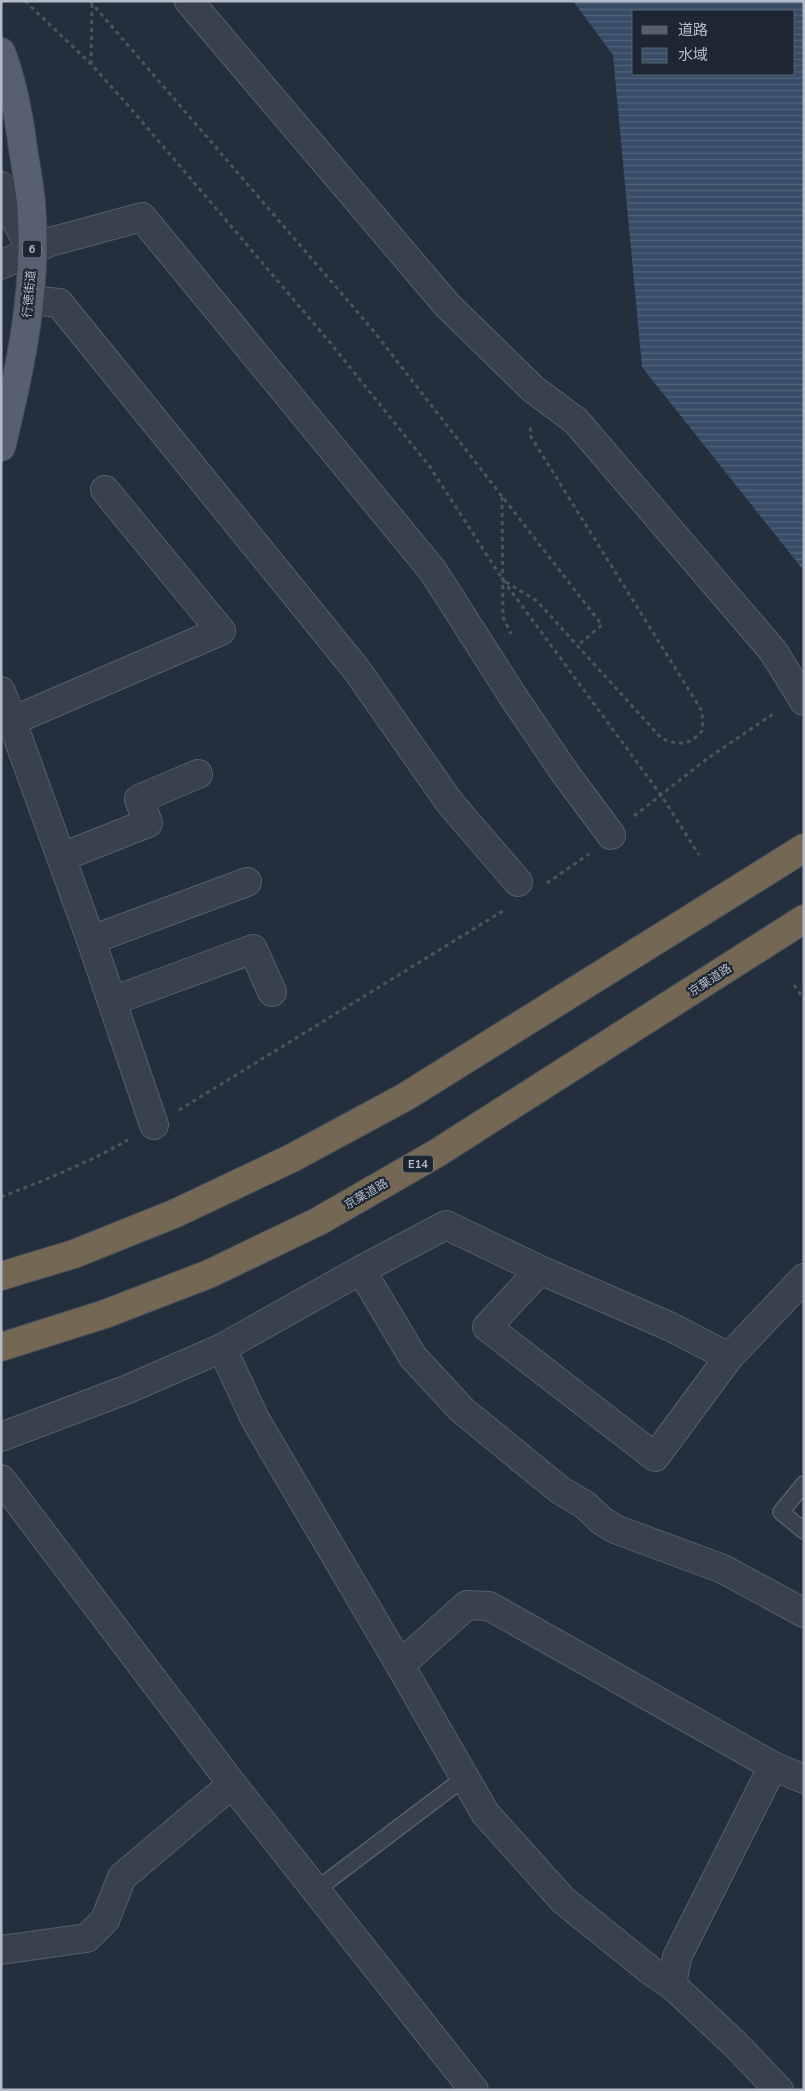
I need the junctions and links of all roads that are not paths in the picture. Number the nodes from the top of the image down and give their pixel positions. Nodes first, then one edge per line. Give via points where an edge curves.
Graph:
1 (189, 1) edge
2 (1, 52) edge
3 (1, 186) edge
4 (32, 251) junction
5 (1, 264) edge
6 (29, 300) junction
7 (1, 447) edge
8 (105, 490) dead end
9 (1, 691) edge
10 (802, 699) edge
11 (12, 721) junction
12 (198, 774) dead end
13 (619, 828) road end
14 (803, 848) edge
15 (62, 857) junction
16 (247, 882) dead end
17 (529, 885) road end
18 (804, 919) edge
19 (92, 940) junction
20 (272, 992) dead end
21 (112, 1001) junction
22 (154, 1125) road end
23 (360, 1270) junction
24 (540, 1270) junction
25 (1, 1276) edge
26 (804, 1278) edge
27 (1, 1347) edge
28 (222, 1348) junction
29 (729, 1357) junction
30 (1, 1437) edge
31 (1, 1479) edge
32 (804, 1484) edge
33 (804, 1531) edge
34 (804, 1613) edge
35 (400, 1665) junction
36 (773, 1766) junction
37 (464, 1778) junction
38 (804, 1779) edge
39 (232, 1784) junction
40 (316, 1890) junction
41 (1, 1950) edge
42 (672, 1985) junction
43 (474, 2090) edge
44 (779, 2090) edge

1 - 10 street via 447,306 533,389 576,421 773,651
2 - 4 main road, 行徳街道 / 6 via 19,116 30,201
3 - 4 street via 12,215
4 - 5 street
4 - 6 main road, 行徳街道 / 6
4 - 13 street via 50,242 142,217 433,571 528,720
6 - 7 main road, 行徳街道 / 6 via 21,361
6 - 17 street via 59,303 356,669 450,803
8 - 11 street via 221,631
9 - 11 street
11 - 15 street
12 - 15 street via 139,799 148,823
14 - 25 highway via 405,1097 309,1149 176,1213 74,1254
15 - 19 street
16 - 19 street
18 - 27 highway, 京葉道路 / E14 via 437,1153 319,1221 209,1274 105,1314
19 - 21 street
20 - 21 street via 253,949
21 - 22 street
23 - 24 street via 446,1225
23 - 28 street
23 - 34 street via 413,1357 462,1410 560,1490 585,1504 602,1522 723,1569
24 - 29 street via 671,1327
24 - 29 street via 487,1327 655,1458
26 - 29 street
28 - 30 street via 128,1390
28 - 35 street via 255,1419
31 - 39 street
32 - 33 lane via 781,1512
35 - 36 street via 467,1605 489,1606
35 - 37 street
36 - 38 street
36 - 42 street via 677,1957
37 - 40 lane
37 - 42 street via 500,1832 563,1900
39 - 40 street
39 - 41 street via 122,1877 105,1920 87,1938
40 - 43 street
42 - 44 street via 736,2044

